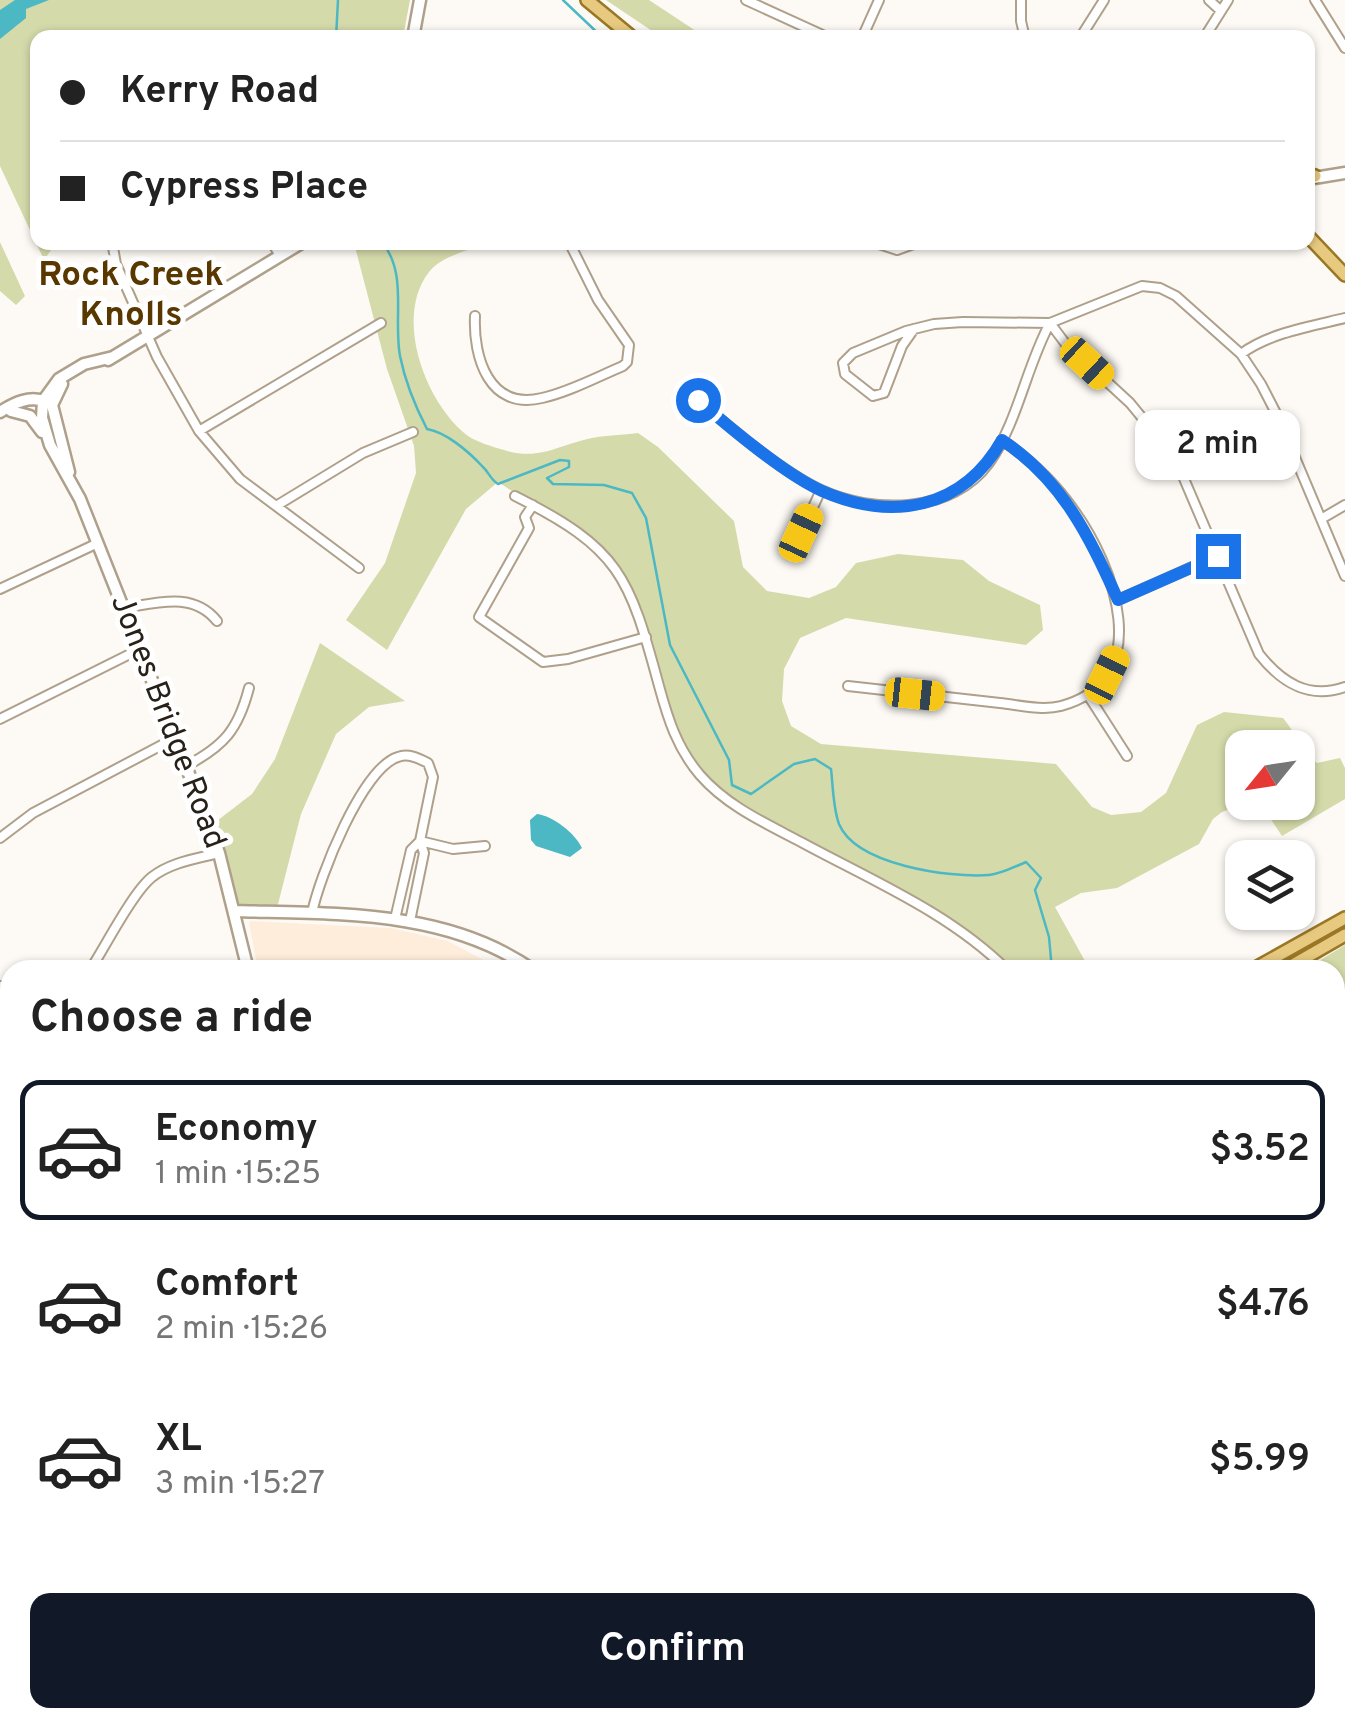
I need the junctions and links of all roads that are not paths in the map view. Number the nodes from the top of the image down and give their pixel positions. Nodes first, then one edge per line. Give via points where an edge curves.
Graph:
1 (420, 0) edge
2 (587, 0) edge
3 (746, 0) edge
4 (880, 0) edge
5 (1021, 0) edge
6 (1104, 0) edge
7 (1209, 0) edge
8 (1228, 0) edge
9 (1315, 0) edge
10 (1221, 11) junction
11 (415, 30) edge
12 (623, 30) edge
13 (812, 30) edge
14 (866, 30) edge
15 (1023, 30) edge
16 (1085, 30) edge
17 (1209, 30) edge
18 (1345, 48) edge
19 (1345, 173) edge
20 (1315, 176) edge
21 (1315, 243) edge
22 (113, 250) edge
23 (277, 250) edge
24 (290, 250) edge
25 (572, 250) edge
26 (280, 256) junction
27 (1342, 272) edge
28 (1345, 283) edge
29 (475, 316) dead end
30 (1345, 318) edge
31 (380, 323) dead end
32 (1050, 324) junction
33 (914, 330) junction
34 (149, 337) junction
35 (1241, 354) junction
36 (113, 358) junction
37 (59, 379) junction
38 (698, 400) dead end
39 (45, 404) junction
40 (5, 410) edge
41 (199, 431) junction
42 (413, 432) dead end
43 (1002, 440) junction
44 (50, 445) junction
45 (71, 478) junction
46 (820, 490) junction
47 (515, 496) dead end
48 (533, 505) junction
49 (1345, 505) edge
50 (276, 506) junction
51 (1321, 519) junction
52 (801, 533) dead end
53 (98, 543) junction
54 (1218, 556) junction
55 (359, 568) dead end
56 (1345, 576) edge
57 (0, 589) edge
58 (1118, 600) junction
59 (124, 608) junction
60 (217, 621) dead end
61 (646, 637) junction
62 (140, 649) junction
63 (848, 686) dead end
64 (1345, 687) edge
65 (249, 688) dead end
66 (1088, 694) junction
67 (0, 719) edge
68 (174, 738) junction
69 (1127, 756) dead end
70 (186, 766) junction
71 (0, 838) edge
72 (420, 841) junction
73 (484, 846) dead end
74 (219, 853) junction
75 (234, 910) junction
76 (312, 913) junction
77 (1345, 918) edge
78 (396, 919) junction
79 (410, 921) junction
80 (1345, 934) edge
81 (97, 960) edge
82 (246, 960) edge
83 (514, 960) edge
84 (997, 960) edge
85 (1270, 960) edge
86 (1301, 960) edge

1 - 11 main road
2 - 12 main road
3 - 13 street
4 - 14 street
5 - 15 street
6 - 16 street
7 - 10 street
8 - 10 street
9 - 18 street
10 - 17 street
19 - 20 main road
21 - 27 main road
22 - 34 street
23 - 26 street
24 - 26 main road
25 - 29 street via 629,345 628,362 544,398 520,400 484,375
26 - 34 main road
27 - 28 main road
30 - 35 street
31 - 41 street
32 - 33 street via 963,322
32 - 35 street via 1129,289 1160,288
32 - 43 street
32 - 54 street via 1162,442
33 - 33 street via 853,353 842,370 873,396 884,393
34 - 36 main road
34 - 41 street
35 - 51 street via 1278,417
36 - 37 main road
36 - 39 main road via 64,382
37 - 39 main road
37 - 40 main road
38 - 46 street
39 - 40 main road
39 - 44 main road, Jones Bridge Road
39 - 45 main road, Jones Bridge Road
40 - 44 main road via 35,420
41 - 50 street via 240,479
42 - 50 street via 363,453
43 - 46 street via 974,479 931,502 880,506
43 - 58 street via 1073,508
44 - 45 main road, Jones Bridge Road
45 - 53 main road, Jones Bridge Road
46 - 52 street
47 - 48 street
48 - 61 street via 610,560 633,596
48 - 61 street via 525,517 529,528 479,617 543,662
49 - 51 street
50 - 55 street
51 - 56 street
53 - 57 street
53 - 59 main road, Jones Bridge Road
54 - 58 street
54 - 64 street via 1274,674 1308,690
58 - 66 street via 1118,653
59 - 60 street via 186,601 208,609
59 - 62 main road, Jones Bridge Road
61 - 84 street via 668,721 681,750 713,788 748,814 944,920
62 - 67 street
62 - 68 main road, Jones Bridge Road
63 - 66 street via 1050,708
65 - 70 street via 225,742
66 - 69 street
68 - 70 main road, Jones Bridge Road
68 - 71 street
70 - 74 main road, Jones Bridge Road
72 - 73 street
72 - 76 street via 432,769 417,758 397,757 351,808
72 - 78 street via 410,850
72 - 79 street via 424,853
74 - 75 main road, Jones Bridge Road
74 - 81 street via 152,877
75 - 76 main road
75 - 82 main road, Jones Bridge Road
76 - 78 main road
77 - 85 main road
78 - 79 main road
79 - 83 main road
80 - 86 main road

